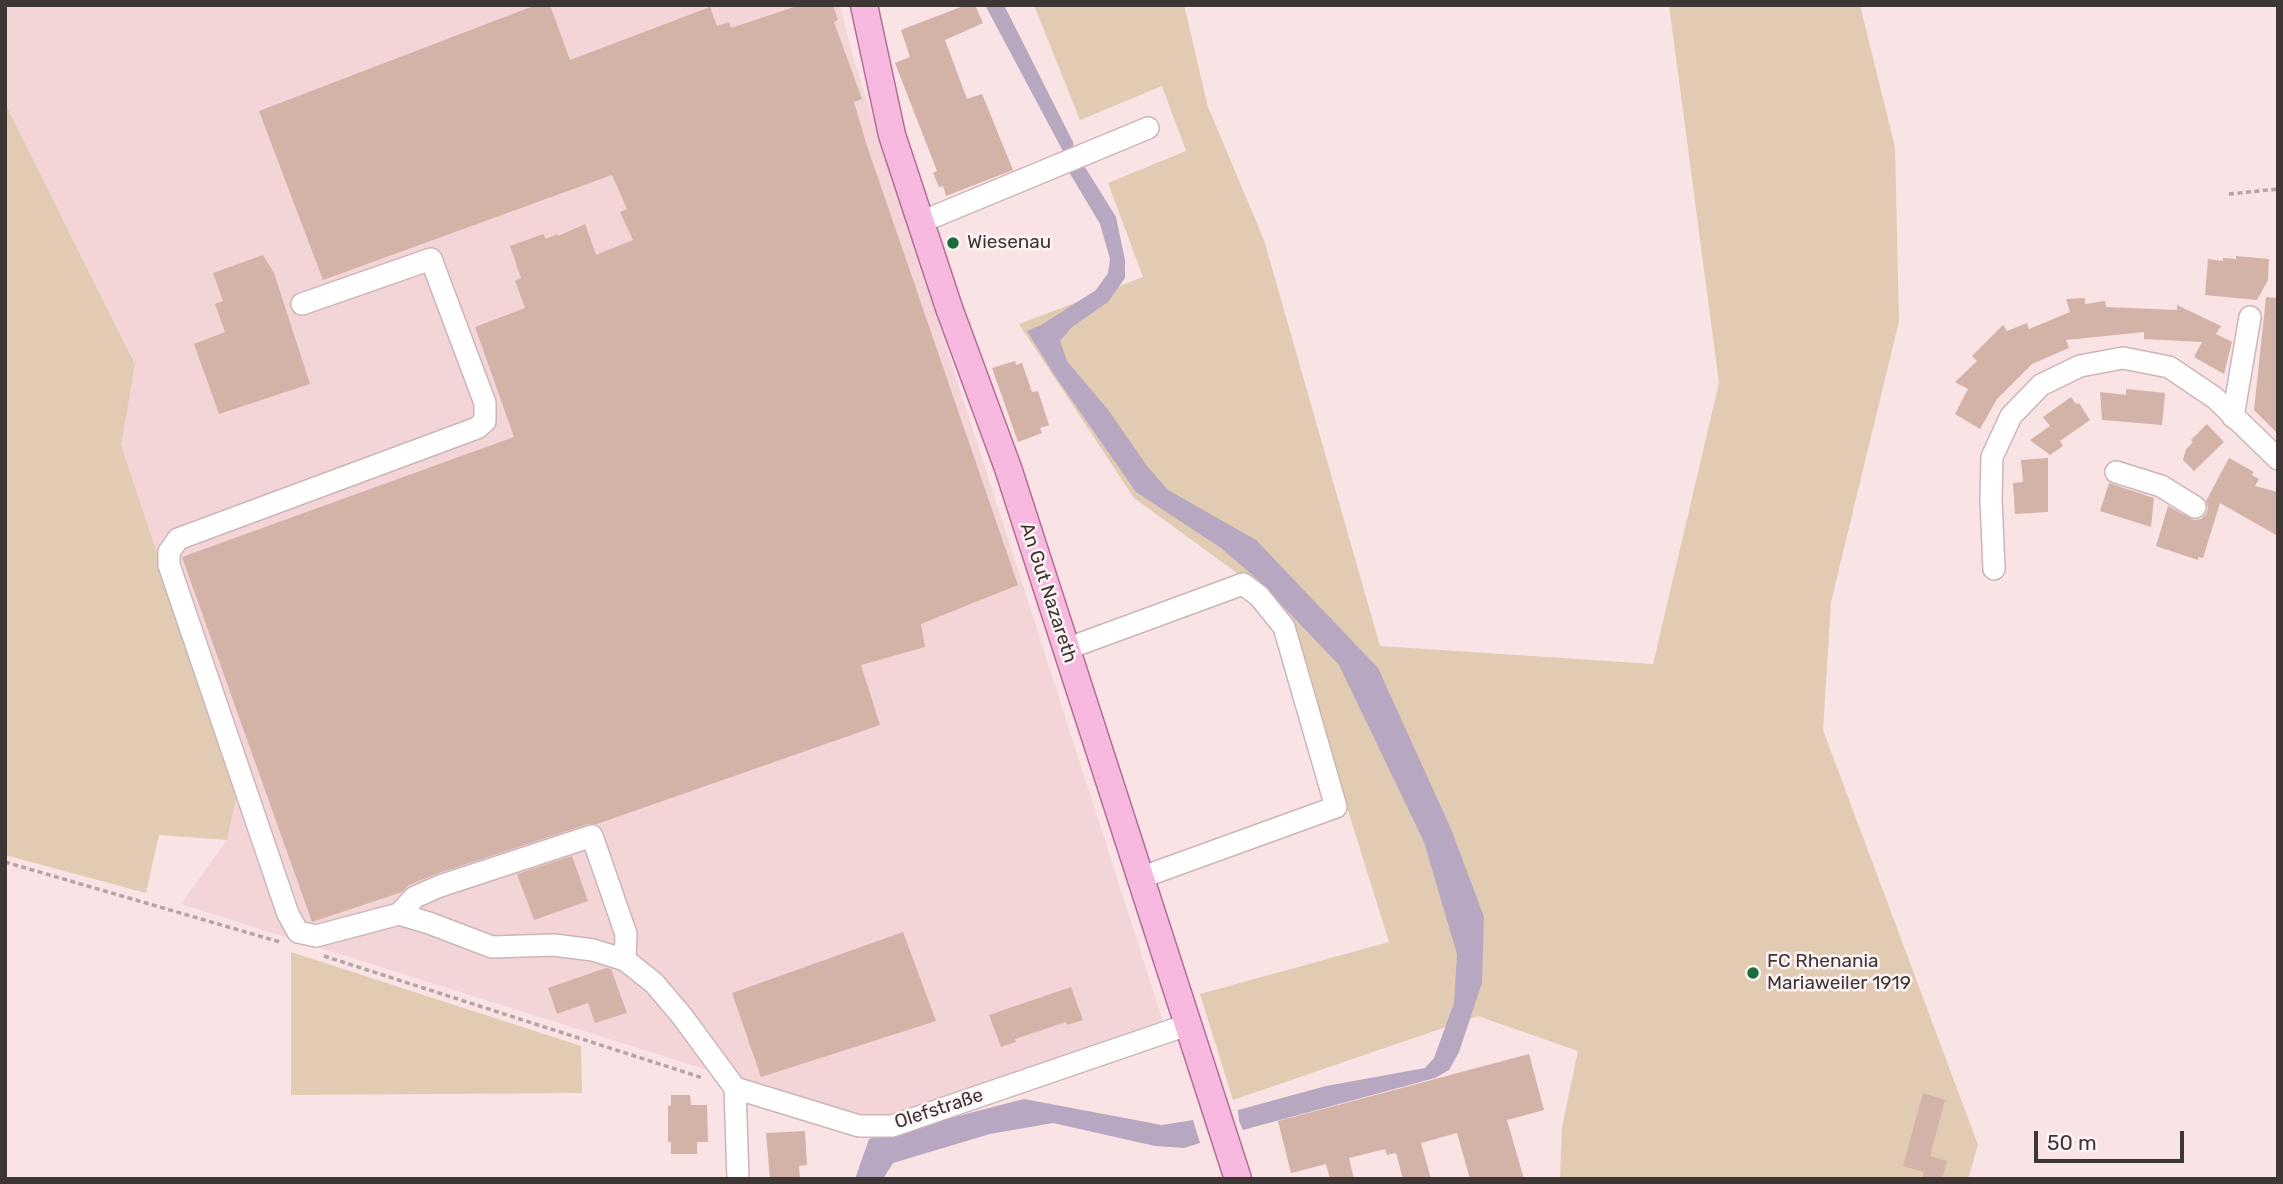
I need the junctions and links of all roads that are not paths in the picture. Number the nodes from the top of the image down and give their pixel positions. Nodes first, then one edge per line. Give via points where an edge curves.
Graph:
1 (864, 5) edge
2 (1149, 128) dead end
3 (920, 222) junction
4 (302, 304) dead end
5 (2250, 317) dead end
6 (2233, 416) junction
7 (2278, 459) edge
8 (2116, 472) dead end
9 (2196, 507) dead end
10 (1994, 569) dead end
11 (1066, 649) junction
12 (1140, 878) junction
13 (399, 914) junction
14 (625, 960) junction
15 (1187, 1025) junction
16 (735, 1088) junction
17 (738, 1179) edge
18 (1238, 1179) edge

1 - 3 main road, An Gut Nazareth via 892,135
2 - 3 street
3 - 11 main road, An Gut Nazareth via 1008,468
4 - 13 street via 431,259 485,403 485,421 478,428 178,539 169,552 169,565 298,932 316,936
5 - 6 street
6 - 7 street
6 - 10 street via 2169,367 2123,358 2080,366 2041,385 2011,416 1992,457
8 - 9 street via 2161,486
11 - 12 main road, An Gut Nazareth
11 - 12 street via 1243,584 1284,627 1336,807
12 - 15 main road, An Gut Nazareth
13 - 14 street via 492,947 554,945
13 - 14 street via 415,897 440,886 592,836 626,934
14 - 16 street via 654,983
15 - 16 street, Olefstraße via 891,1126 859,1126
15 - 18 main road, An Gut Nazareth
16 - 17 street

